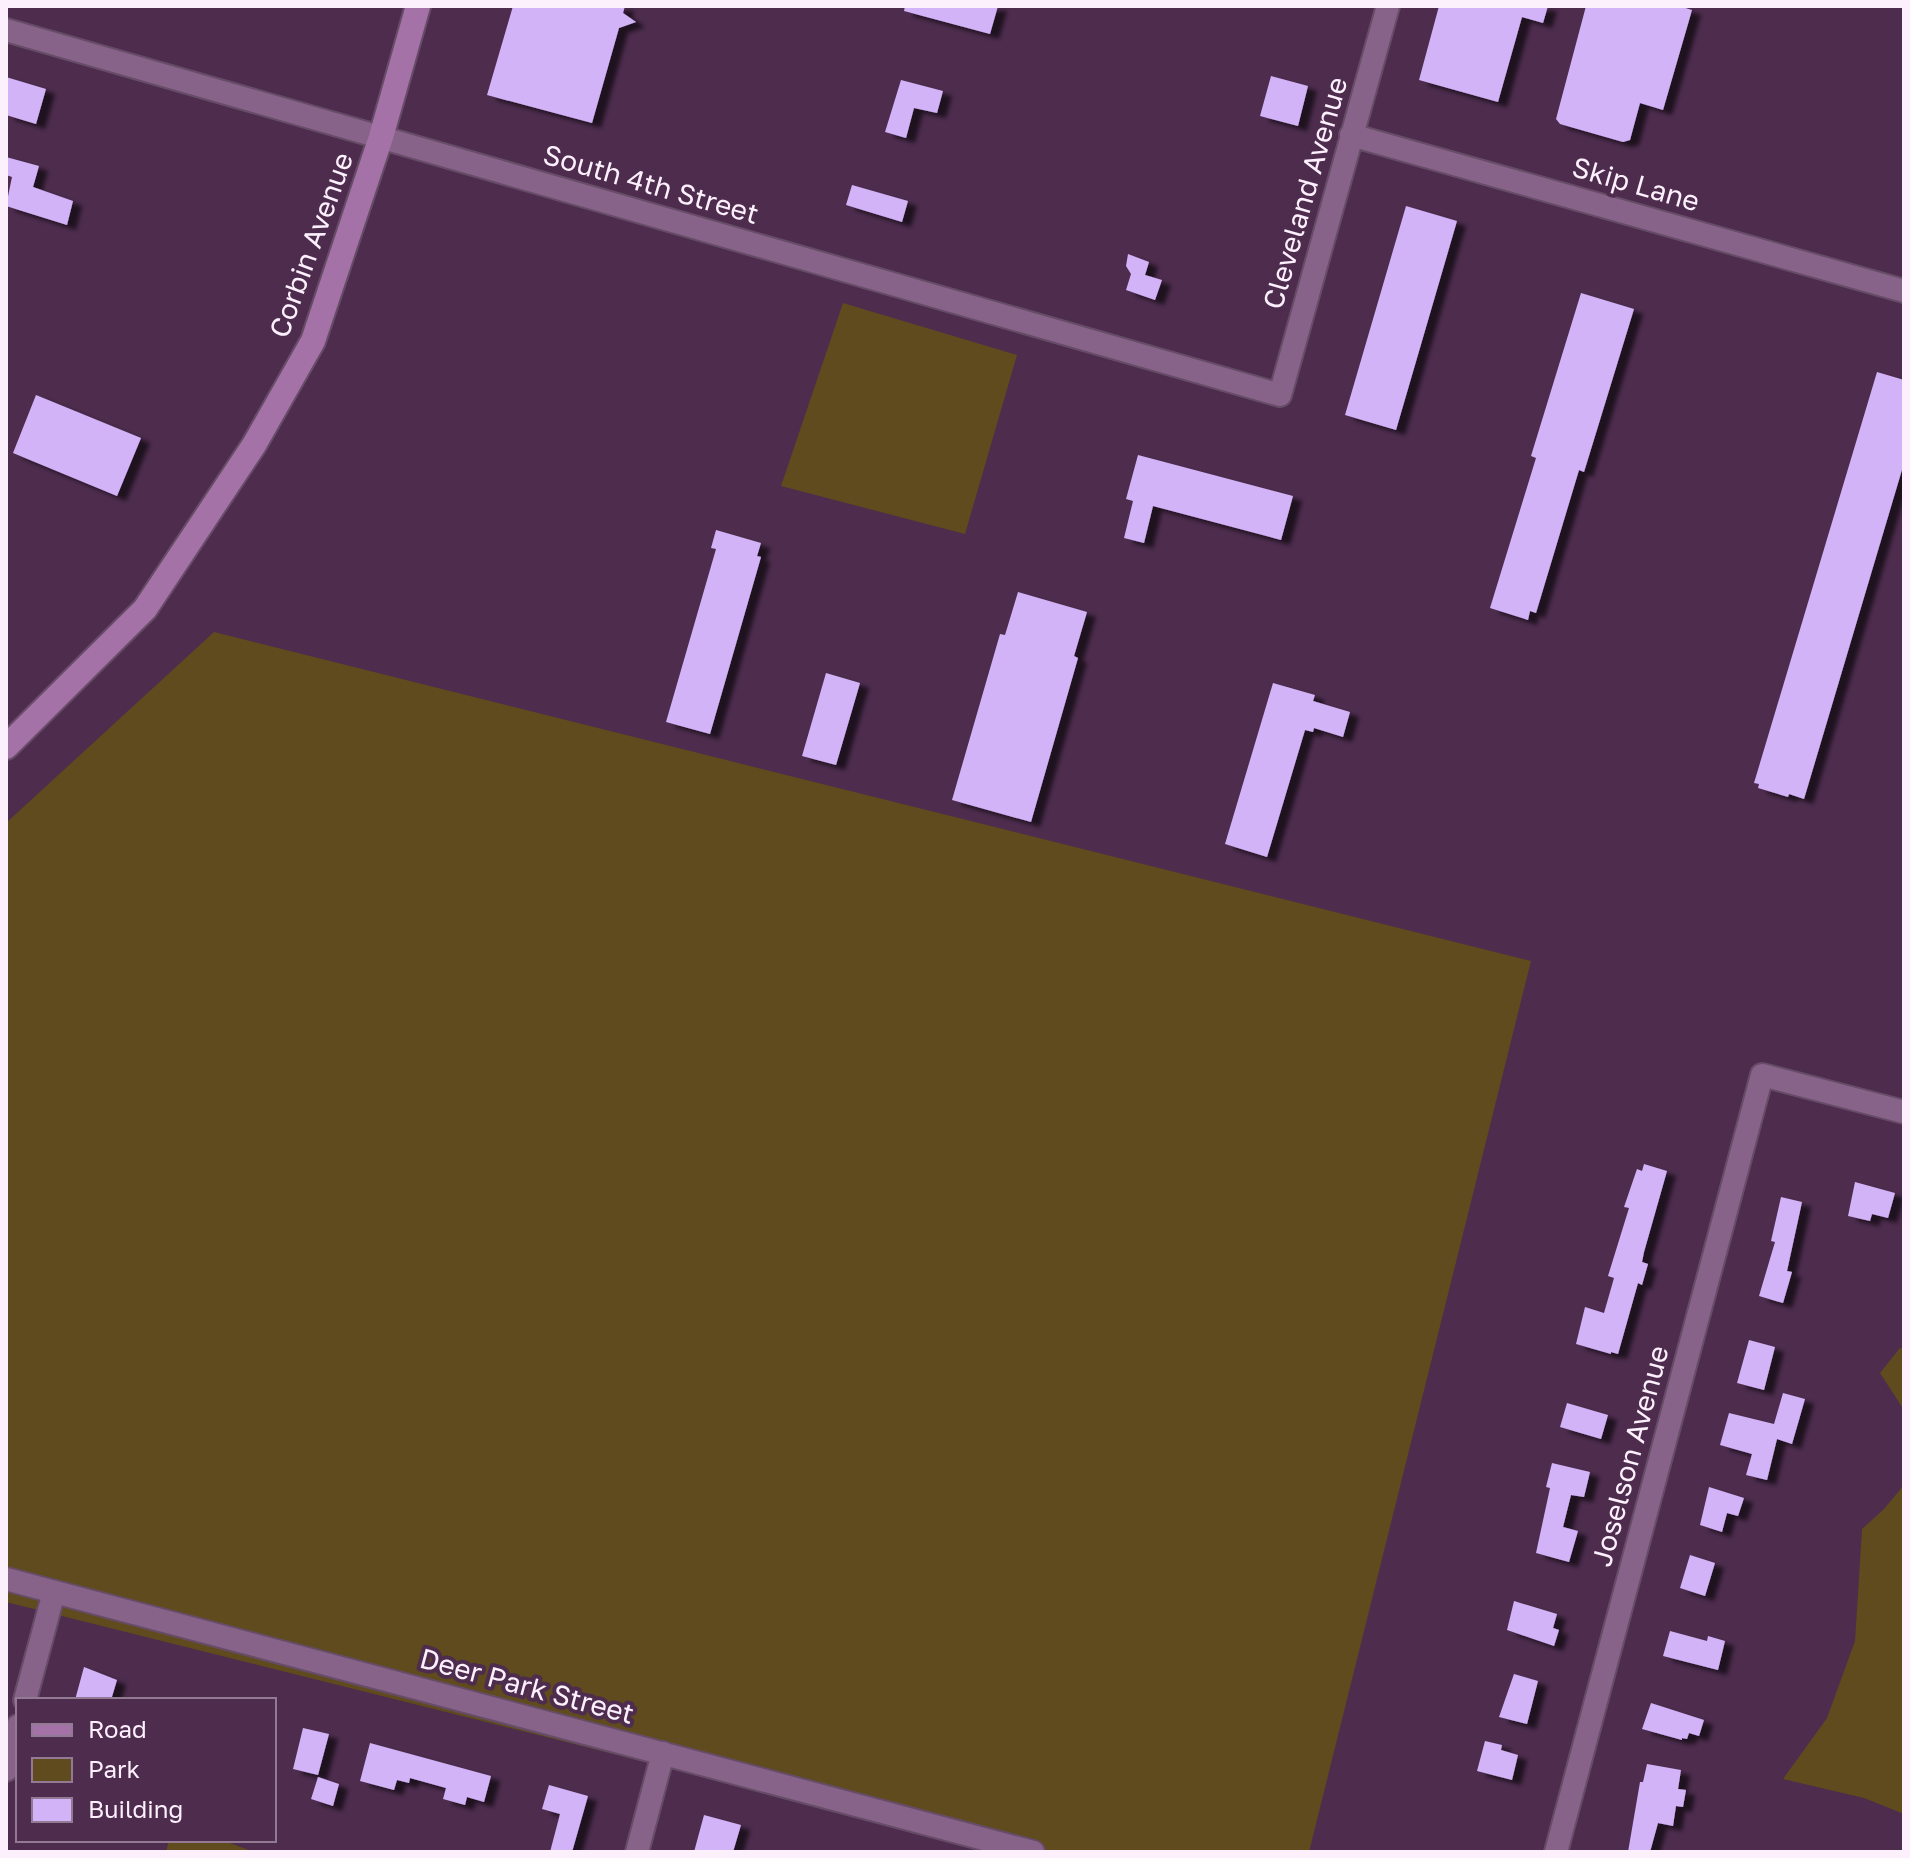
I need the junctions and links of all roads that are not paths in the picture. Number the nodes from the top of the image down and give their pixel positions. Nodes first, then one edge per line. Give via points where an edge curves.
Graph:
1 (418, 6) edge
2 (1388, 6) edge
3 (6, 30) edge
4 (1351, 135) junction
5 (381, 137) junction
6 (1904, 291) edge
7 (1280, 395) joint
8 (6, 747) edge
9 (1904, 1112) edge
10 (6, 1579) edge
11 (54, 1592) junction
12 (26, 1698) edge
13 (16, 1733) edge
14 (663, 1753) junction
15 (6, 1770) edge
16 (637, 1852) edge
17 (1033, 1852) edge
18 (1556, 1852) edge

1 - 5 street, Corbin Avenue
2 - 4 street, Cleveland Avenue
3 - 5 street, South 4th Street
4 - 6 street, Skip Lane
4 - 7 street, Cleveland Avenue
5 - 7 street, South 4th Street
5 - 8 street, Corbin Avenue via 313,341 254,445 145,609
9 - 18 street, Joselson Avenue via 1762,1075
10 - 11 street, Deer Park Street
11 - 12 street
11 - 14 street, Deer Park Street
13 - 15 street
14 - 16 street
14 - 17 street, Deer Park Street

